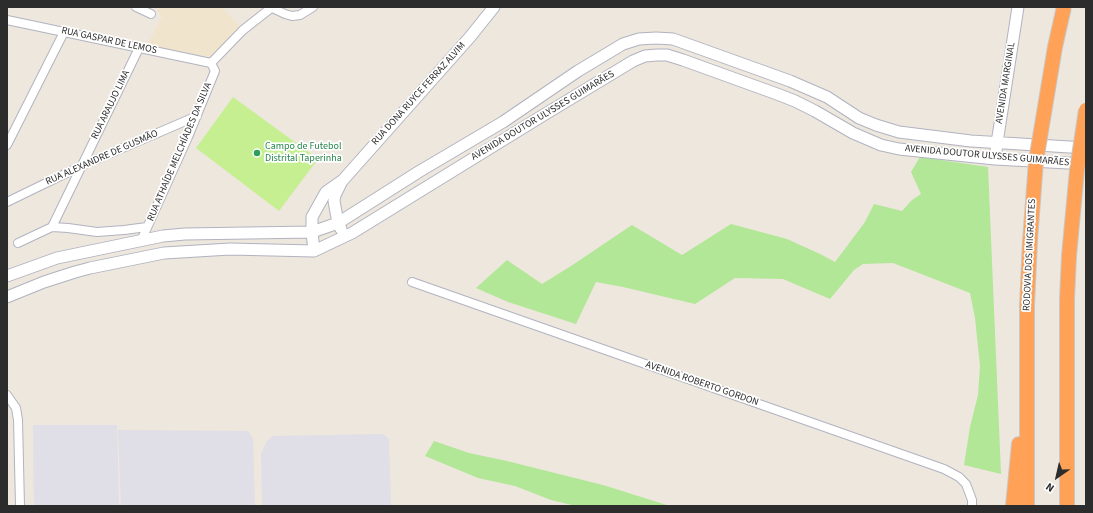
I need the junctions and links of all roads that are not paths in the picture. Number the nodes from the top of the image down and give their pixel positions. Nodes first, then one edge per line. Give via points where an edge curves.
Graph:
1 (136, 7) edge
2 (271, 7) edge
3 (313, 7) edge
4 (494, 7) edge
5 (1018, 7) edge
6 (1064, 7) edge
7 (151, 14) dead end
8 (7, 20) edge
9 (64, 32) junction
10 (139, 48) junction
11 (211, 63) junction
12 (578, 71) junction
13 (795, 101) junction
14 (847, 110) junction
15 (1086, 110) edge
16 (197, 116) junction
17 (542, 116) junction
18 (853, 133) junction
19 (903, 133) junction
20 (997, 143) junction
21 (7, 145) edge
22 (1086, 148) edge
23 (995, 159) junction
24 (1086, 164) edge
25 (81, 166) junction
26 (342, 180) junction
27 (7, 202) edge
28 (336, 210) junction
29 (314, 214) junction
30 (338, 223) junction
31 (52, 227) junction
32 (147, 227) junction
33 (290, 232) junction
34 (312, 232) junction
35 (344, 237) junction
36 (141, 241) junction
37 (18, 243) dead end
38 (314, 251) junction
39 (26, 269) junction
40 (7, 271) edge
41 (7, 276) edge
42 (412, 282) dead end
43 (7, 297) edge
44 (1027, 358) junction
45 (7, 395) edge
46 (20, 506) edge
47 (972, 506) edge
48 (1013, 506) edge
49 (1027, 506) edge
50 (1067, 506) edge

1 - 7 street
2 - 3 street via 292,16 300,15
2 - 11 street via 243,30
4 - 26 main road, RUA DONA RUYCE FERRAZ ALVIM
5 - 20 main road, AVENIDA MARGINAL
6 - 44 highway, RODOVIA DOS IMIGRANTES, bridge via 1036,161 1027,305
8 - 9 street, RUA GASPAR DE LEMOS
9 - 10 street, RUA GASPAR DE LEMOS
9 - 21 street
10 - 11 street, RUA GASPAR DE LEMOS
10 - 25 street, RUA ARAUJO LIMA
11 - 16 street, RUA ATHAÍDE MELCHÍADES DA SILVA via 215,71
12 - 14 main road, AVENIDA DOUTOR ULYSSES GUIMARÃES via 631,41 673,39 790,81
12 - 17 main road via 566,88 544,105
12 - 30 main road, AVENIDA DOUTOR ULYSSES GUIMARÃES via 503,122
13 - 14 main road via 810,102 840,120 845,118
13 - 17 main road, AVENIDA DOUTOR ULYSSES GUIMARÃES via 667,55 657,55 633,61
13 - 18 main road, AVENIDA DOUTOR ULYSSES GUIMARÃES
14 - 19 main road, AVENIDA DOUTOR ULYSSES GUIMARÃES via 876,125
15 - 50 highway, bridge via 1077,170 1069,256
16 - 25 street, RUA ALEXANDRE DE GUSMÃO
16 - 32 street, RUA ATHAÍDE MELCHÍADES DA SILVA
17 - 35 main road, AVENIDA DOUTOR ULYSSES GUIMARÃES
18 - 19 main road via 852,126 857,122 893,134
18 - 23 main road, AVENIDA DOUTOR ULYSSES GUIMARÃES via 881,145 899,149
19 - 20 main road, AVENIDA DOUTOR ULYSSES GUIMARÃES
20 - 22 main road, AVENIDA DOUTOR ULYSSES GUIMARÃES
20 - 23 main road, AVENIDA MARGINAL
23 - 24 main road, AVENIDA DOUTOR ULYSSES GUIMARÃES
25 - 27 street, RUA ALEXANDRE DE GUSMÃO
25 - 31 street, RUA ARAUJO LIMA
26 - 28 main road, RUA DONA RUYCE FERRAZ ALVIM via 335,195
26 - 29 main road, RUA DONA RUYCE FERRAZ ALVIM via 326,192
28 - 29 main road via 326,208
28 - 30 main road, RUA DONA RUYCE FERRAZ ALVIM
29 - 33 main road
29 - 34 main road
30 - 34 main road, AVENIDA DOUTOR ULYSSES GUIMARÃES
30 - 35 main road, RUA DONA RUYCE FERRAZ ALVIM
31 - 32 street via 97,232
31 - 37 street
32 - 36 street, RUA ATHAÍDE MELCHÍADES DA SILVA
33 - 34 main road, AVENIDA DOUTOR ULYSSES GUIMARÃES
33 - 36 main road, AVENIDA DOUTOR ULYSSES GUIMARÃES via 185,234
34 - 38 main road
35 - 38 main road, AVENIDA DOUTOR ULYSSES GUIMARÃES
36 - 39 main road, AVENIDA DOUTOR ULYSSES GUIMARÃES via 57,258
38 - 43 main road, AVENIDA DOUTOR ULYSSES GUIMARÃES via 230,249 164,253 75,272
39 - 40 main road
39 - 41 main road, AVENIDA DOUTOR ULYSSES GUIMARÃES
42 - 47 street, AVENIDA ROBERTO GORDON via 944,469 966,484
44 - 48 highway
44 - 49 highway, RODOVIA DOS IMIGRANTES
45 - 46 street via 16,408 18,420

